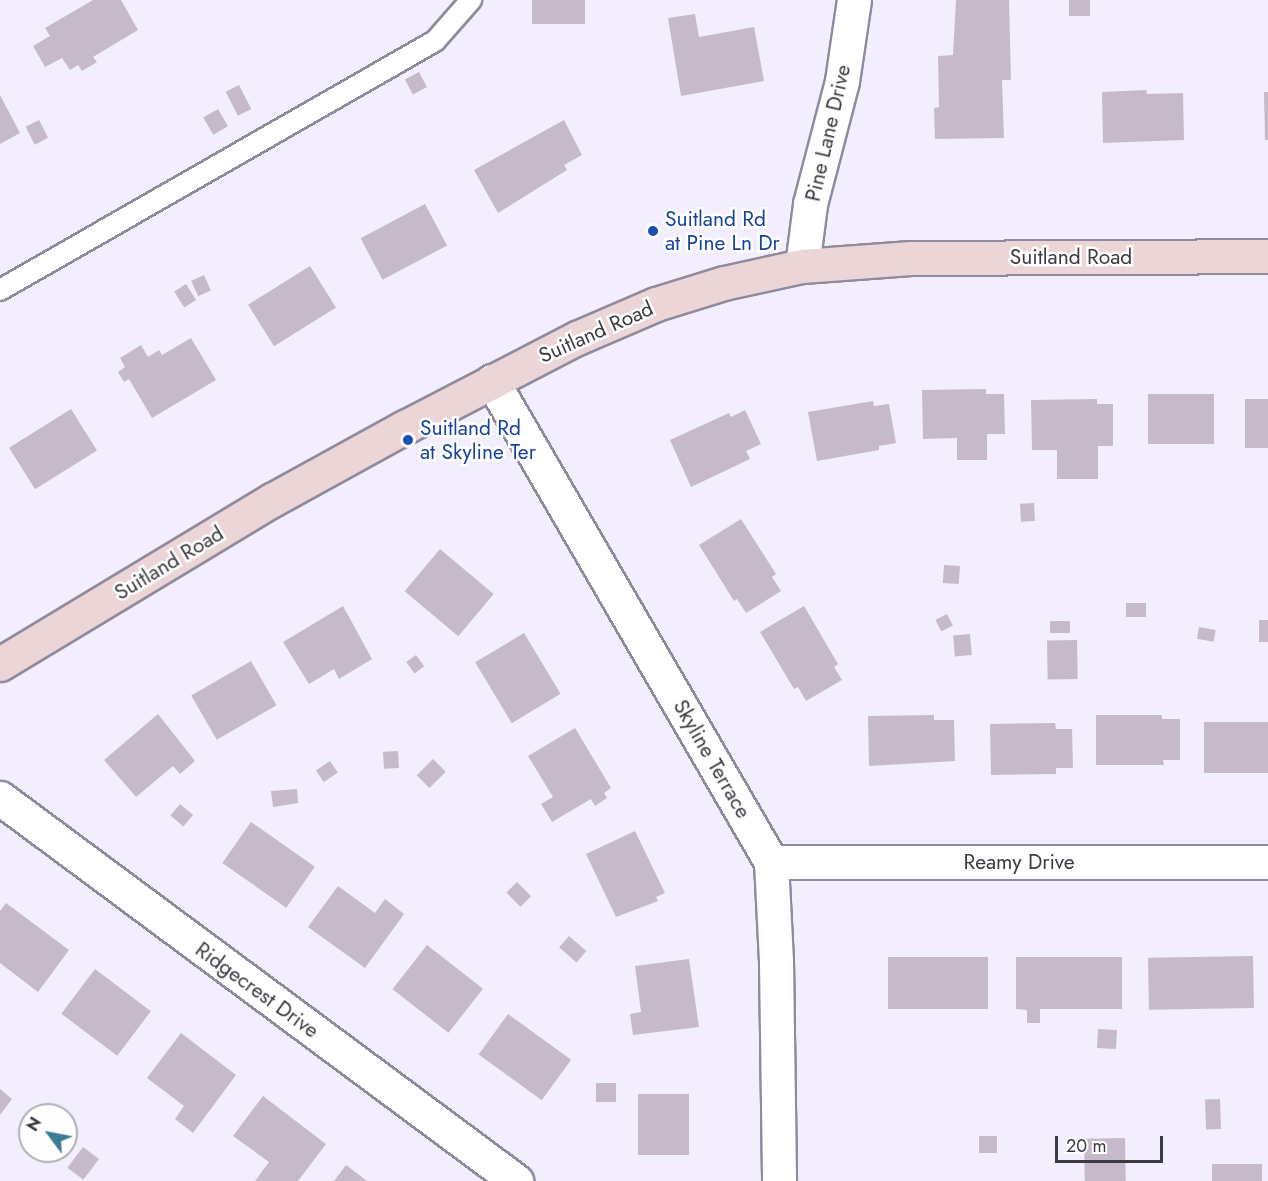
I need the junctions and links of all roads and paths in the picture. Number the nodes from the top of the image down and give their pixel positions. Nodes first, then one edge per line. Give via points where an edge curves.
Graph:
1 (471, 0) edge
2 (854, 0) edge
3 (1268, 256) edge
4 (802, 266) junction
5 (0, 290) edge
6 (492, 381) junction
7 (0, 664) edge
8 (0, 798) edge
9 (771, 861) junction
10 (1268, 862) edge
11 (516, 1181) edge
12 (779, 1181) edge

1 - 5 lane via 435,41
2 - 4 street, Pine Lane Drive via 842,81 810,204
3 - 4 main road, Suitland Road via 911,258
4 - 6 main road, Suitland Road via 724,283 656,304
6 - 7 main road, Suitland Road via 272,500
6 - 9 street, Skyline Terrace
8 - 11 street, Ridgecrest Drive
9 - 10 street, Reamy Drive
9 - 12 street, Skyline Terrace

